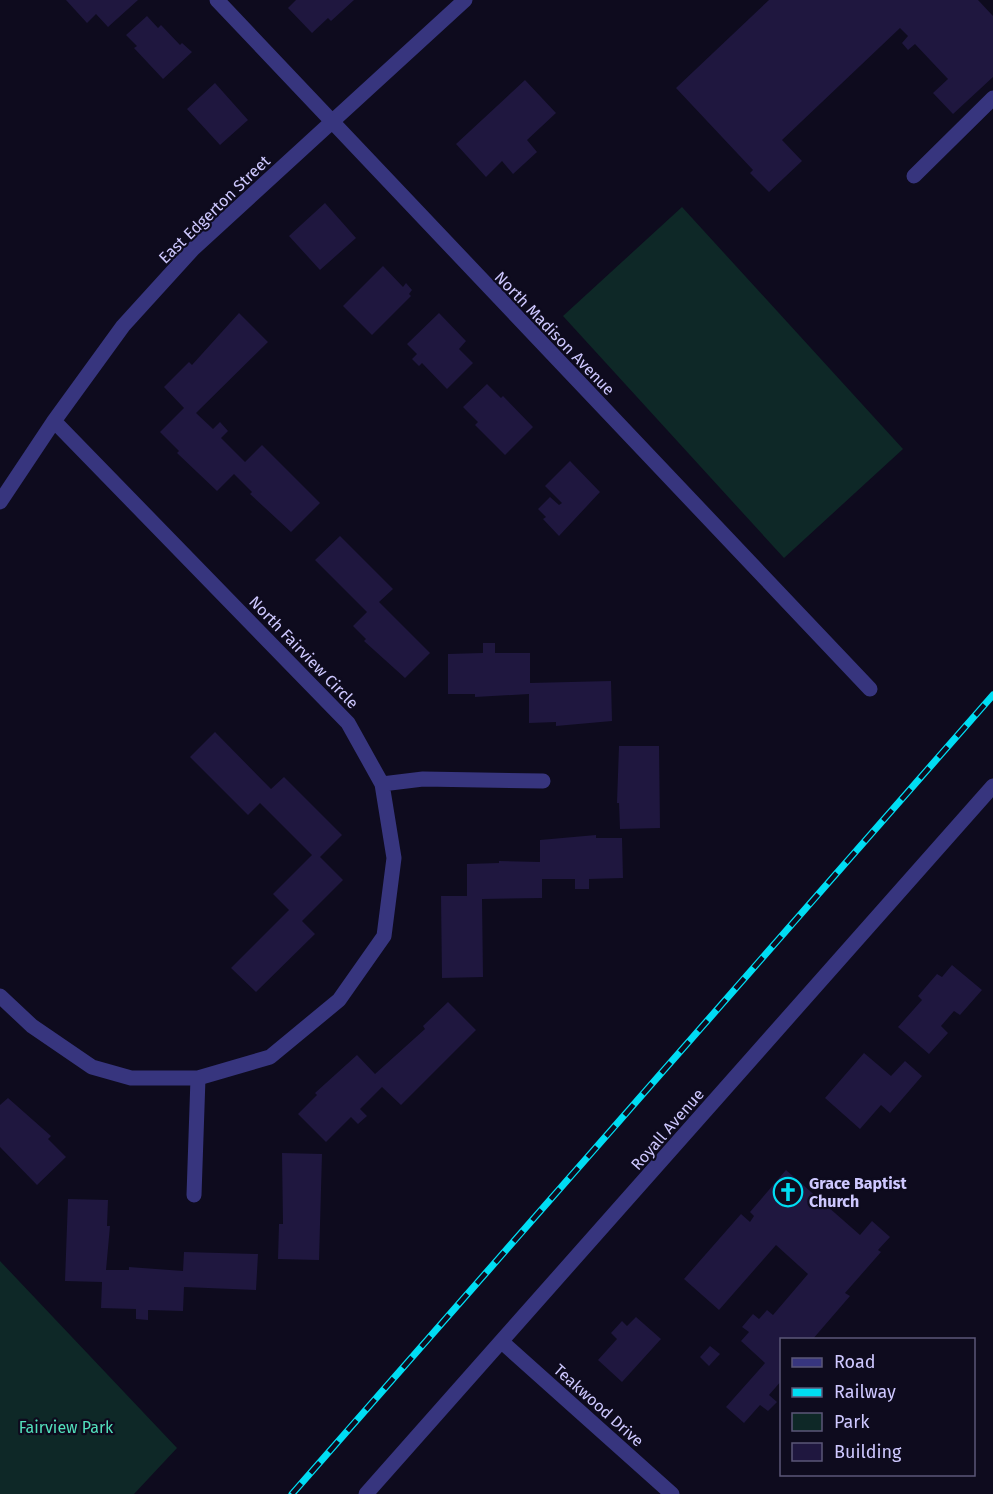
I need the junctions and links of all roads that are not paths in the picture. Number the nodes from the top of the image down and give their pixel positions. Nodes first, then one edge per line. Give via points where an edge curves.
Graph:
1 (217, 0) edge
2 (465, 0) edge
3 (993, 98) edge
4 (331, 124) junction
5 (914, 176) dead end
6 (54, 421) junction
7 (0, 502) edge
8 (870, 690) dead end
9 (543, 781) dead end
10 (382, 784) junction
11 (993, 786) edge
12 (0, 996) edge
13 (198, 1078) junction
14 (194, 1195) dead end
15 (502, 1342) junction
16 (366, 1494) edge
17 (672, 1494) edge

1 - 4 street, North Madison Avenue
2 - 4 street, East Edgerton Street
3 - 5 street
4 - 6 street, East Edgerton Street via 193,249 123,326
4 - 8 street, North Madison Avenue
6 - 7 street, East Edgerton Street
6 - 10 street, North Fairview Circle via 348,723
9 - 10 street via 423,778
10 - 13 street, North Fairview Circle via 394,858 384,936 339,1000 270,1058
11 - 15 street, Royall Avenue
12 - 13 street, North Fairview Circle via 32,1026 92,1067 131,1078
13 - 14 street
15 - 16 street, Royall Avenue
15 - 17 street, Teakwood Drive

